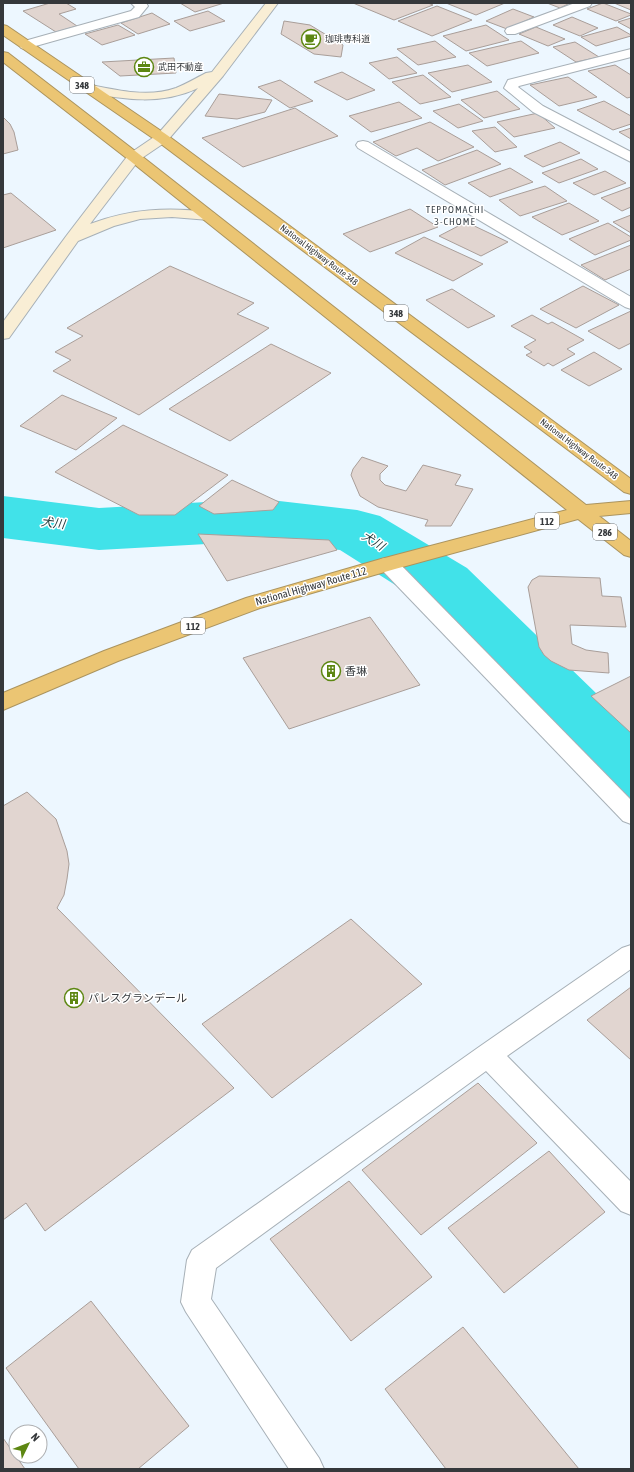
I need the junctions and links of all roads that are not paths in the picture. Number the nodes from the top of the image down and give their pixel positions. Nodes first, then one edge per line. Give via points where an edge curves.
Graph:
1 (137, 3) edge
2 (272, 3) edge
3 (586, 3) edge
4 (3, 29) edge
5 (511, 31) dead end
6 (25, 45) junction
7 (631, 53) edge
8 (3, 56) edge
9 (218, 73) junction
10 (86, 88) junction
11 (162, 138) junction
12 (363, 144) dead end
13 (134, 157) junction
14 (631, 158) edge
15 (209, 216) junction
16 (72, 238) junction
17 (631, 304) edge
18 (3, 334) edge
19 (631, 488) edge
20 (631, 507) edge
21 (580, 512) junction
22 (631, 551) edge
23 (388, 564) junction
24 (3, 702) edge
25 (631, 815) edge
26 (631, 955) edge
27 (488, 1055) junction
28 (631, 1202) edge
29 (308, 1469) edge

1 - 6 lane via 142,6 135,14
2 - 9 street
3 - 5 lane
4 - 6 highway, National Highway Route 348 / 348
6 - 10 highway, National Highway Route 348 / 348
7 - 14 lane via 513,83 511,88 538,109
8 - 13 highway, 348
9 - 10 street via 180,91 165,94 123,95
9 - 11 street
10 - 11 highway, National Highway Route 348 / 348
11 - 13 street
11 - 19 highway, National Highway Route 348 / 348
12 - 17 lane
13 - 15 highway, 348
13 - 16 street
15 - 16 street via 179,212 137,215 96,226
15 - 21 highway, 348
16 - 18 street
20 - 21 highway, National Highway Route 112 / 112
21 - 22 highway, 286
21 - 23 highway, National Highway Route 112 / 112
23 - 24 highway, National Highway Route 112 / 112 via 253,603 111,656
23 - 25 lane
26 - 27 lane
27 - 28 lane
27 - 29 lane via 202,1260 196,1302

